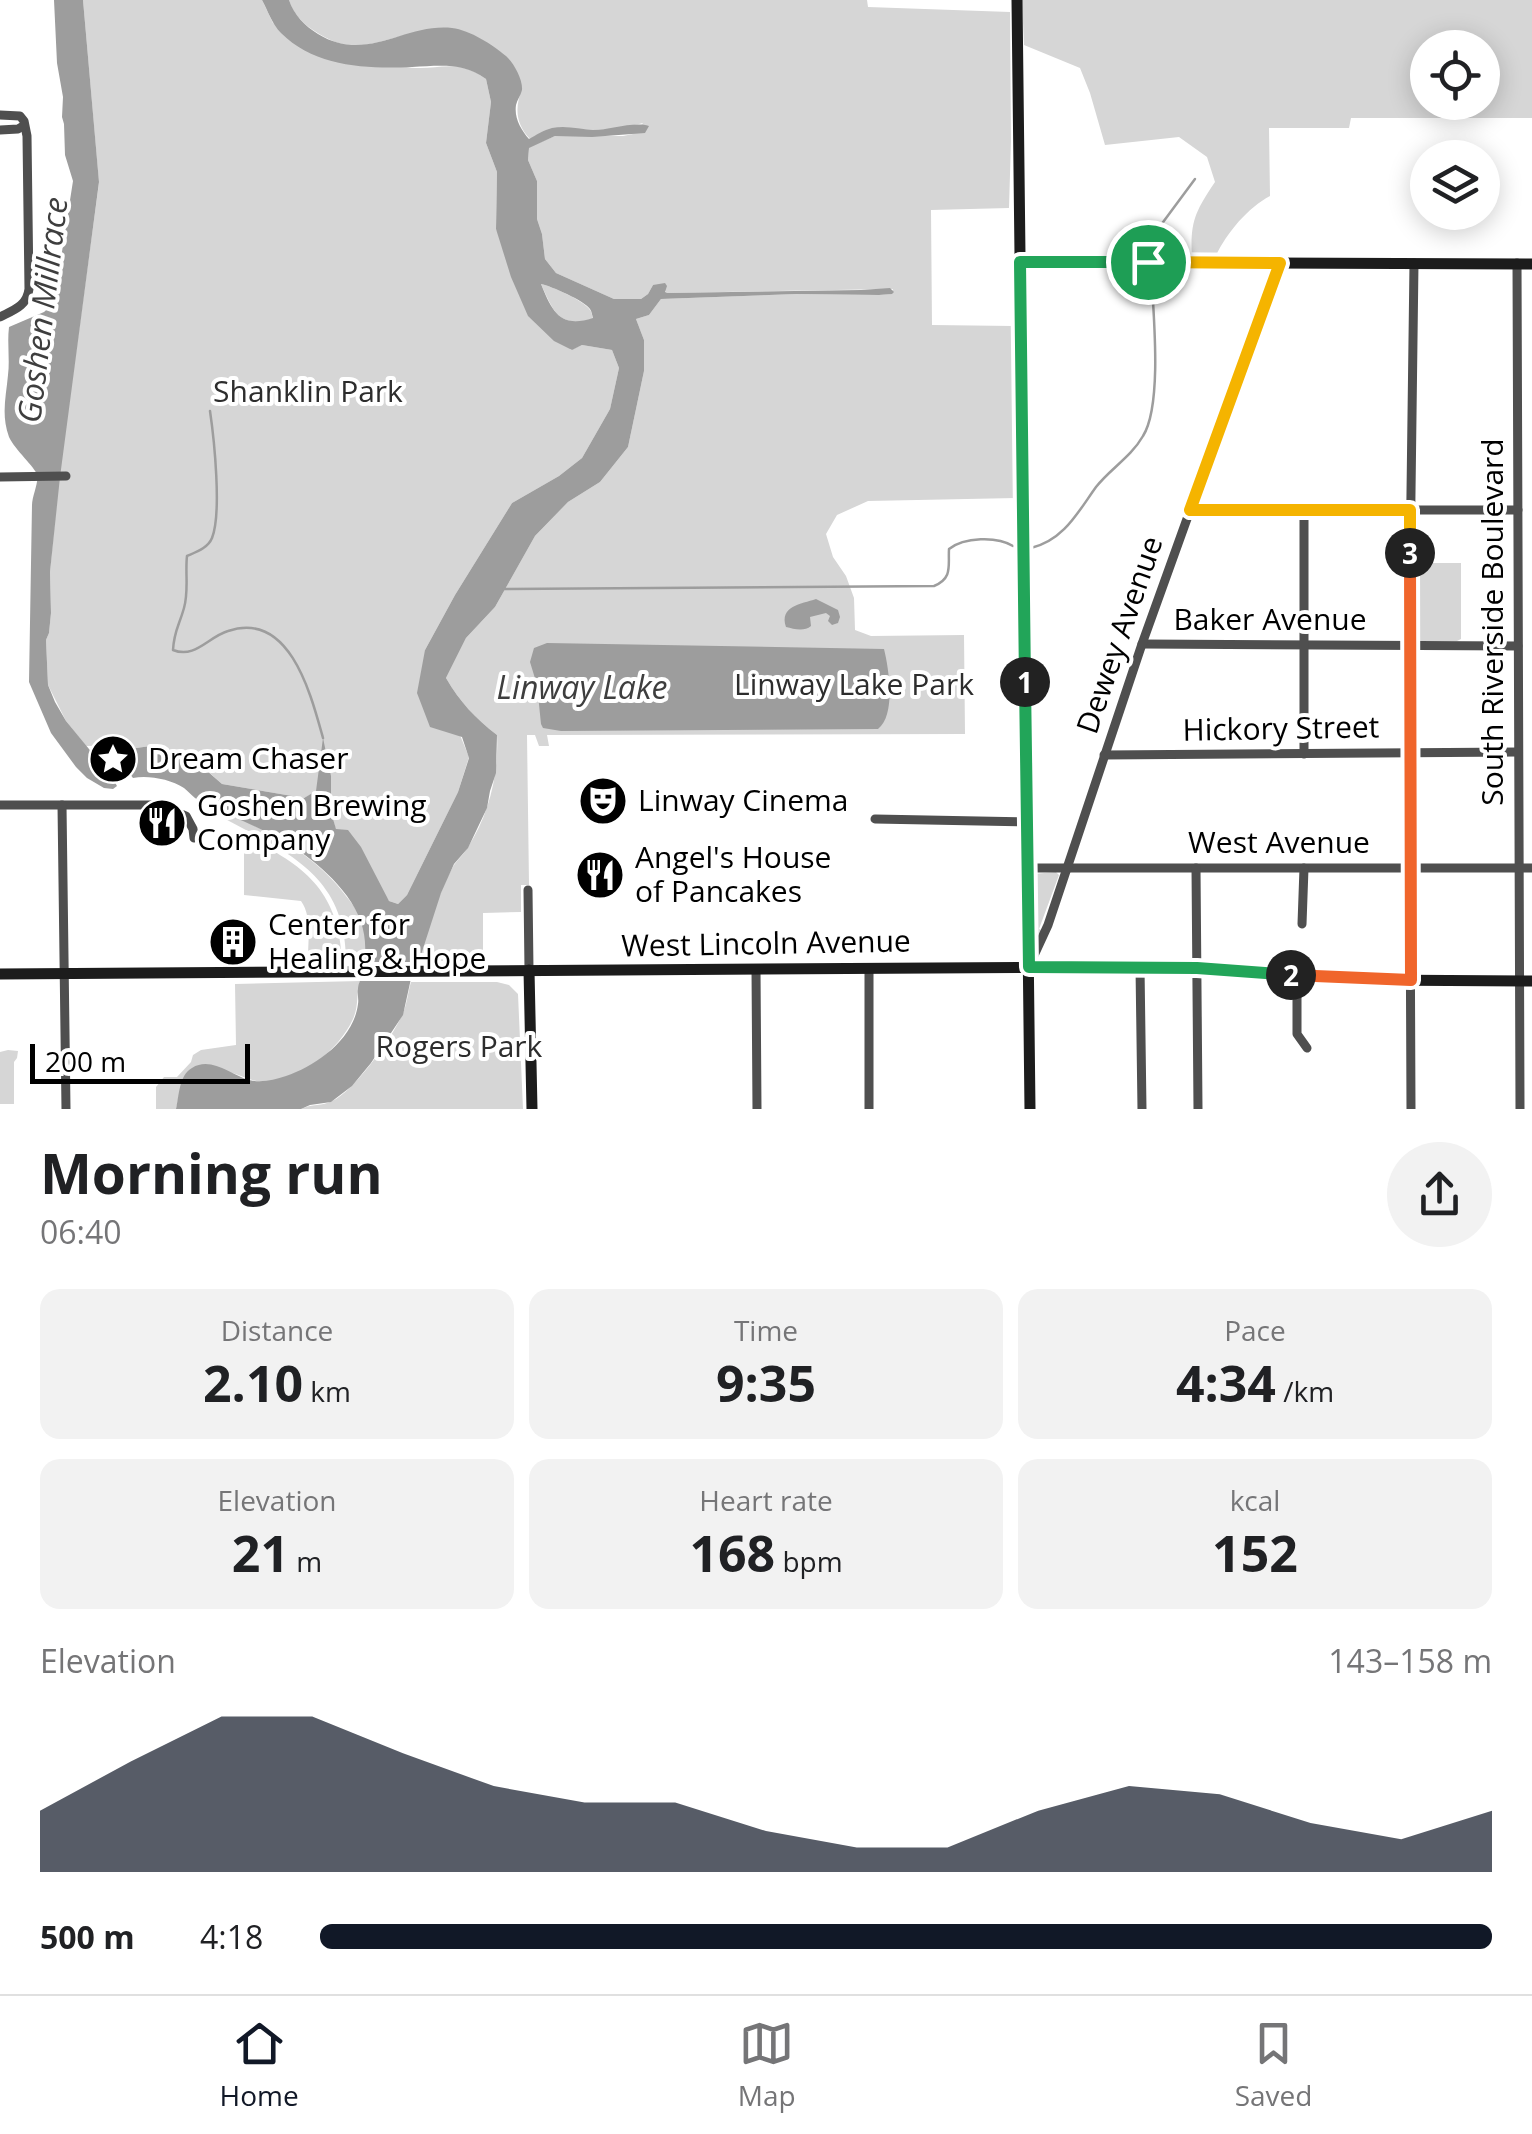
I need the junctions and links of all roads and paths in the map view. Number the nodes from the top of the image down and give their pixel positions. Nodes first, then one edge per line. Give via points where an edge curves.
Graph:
1 (1017, 0) edge
2 (0, 115) edge
3 (23, 126) junction
4 (0, 130) edge
5 (1020, 262) junction
6 (1280, 263) junction
7 (1517, 263) junction
8 (1414, 264) junction
9 (1532, 264) edge
10 (0, 316) edge
11 (63, 476) dead end
12 (0, 477) edge
13 (1190, 510) junction
14 (1304, 510) junction
15 (1410, 510) junction
16 (1518, 510) junction
17 (1142, 644) junction
18 (1304, 644) junction
19 (1409, 645) junction
20 (1518, 646) junction
21 (1518, 752) junction
22 (1410, 753) junction
23 (1304, 754) junction
24 (1104, 756) junction
25 (0, 805) edge
26 (62, 805) junction
27 (874, 819) dead end
28 (1026, 822) junction
29 (194, 838) dead end
30 (1026, 868) junction
31 (1066, 868) junction
32 (1196, 868) junction
33 (1304, 868) junction
34 (1410, 868) junction
35 (1518, 868) junction
36 (1532, 868) edge
37 (528, 890) dead end
38 (1302, 924) dead end
39 (1029, 967) junction
40 (1140, 967) junction
41 (869, 968) junction
42 (1197, 968) junction
43 (756, 969) junction
44 (530, 970) junction
45 (64, 973) junction
46 (0, 974) edge
47 (1296, 975) junction
48 (1411, 980) junction
49 (1525, 981) edge
50 (1306, 1048) dead end
51 (66, 1109) edge
52 (532, 1109) edge
53 (757, 1109) edge
54 (869, 1109) edge
55 (1030, 1109) edge
56 (1142, 1109) edge
57 (1198, 1109) edge
58 (1411, 1109) edge
59 (1520, 1109) edge

1 - 5 street
2 - 3 street via 20,116
3 - 4 street
3 - 10 street via 28,296
5 - 6 street
5 - 28 street
6 - 8 street
6 - 13 street, Dewey Avenue
7 - 8 street
7 - 9 street
7 - 16 street, South Riverside Boulevard
8 - 15 street
11 - 12 street
13 - 14 street
13 - 17 street, Dewey Avenue
14 - 15 street
14 - 18 street
15 - 16 street
15 - 19 street
16 - 20 street, South Riverside Boulevard
17 - 18 street, Baker Avenue
17 - 24 street, Dewey Avenue
18 - 19 street, Baker Avenue
18 - 23 street
19 - 20 street, Baker Avenue
19 - 22 street
20 - 21 street, South Riverside Boulevard
21 - 22 street, Hickory Street
21 - 35 street, South Riverside Boulevard
22 - 23 street, Hickory Street
22 - 34 street
23 - 24 street, Hickory Street
24 - 31 street, Dewey Avenue
25 - 26 street
26 - 29 street via 168,806 186,816
26 - 45 street
27 - 28 street
28 - 30 street
30 - 31 street, West Avenue
30 - 39 street
31 - 32 street, West Avenue
31 - 39 street, Dewey Avenue
32 - 33 street, West Avenue
32 - 42 street
33 - 34 street, West Avenue
33 - 38 street
34 - 35 street, West Avenue
34 - 48 street
35 - 36 street, West Avenue
35 - 49 street, South Riverside Boulevard
37 - 44 street
39 - 40 street, West Lincoln Avenue
39 - 41 street, West Lincoln Avenue
39 - 55 street
40 - 42 street, West Lincoln Avenue
40 - 56 street
41 - 43 street, West Lincoln Avenue
41 - 54 street
42 - 47 street, West Lincoln Avenue
42 - 57 street
43 - 44 street, West Lincoln Avenue
43 - 53 street
44 - 45 street, West Lincoln Avenue
44 - 52 street
45 - 46 street, West Lincoln Avenue
45 - 51 street
47 - 48 street, West Lincoln Avenue
47 - 50 street via 1297,1034
48 - 49 street, West Lincoln Avenue
48 - 58 street
49 - 59 street, South Riverside Boulevard

